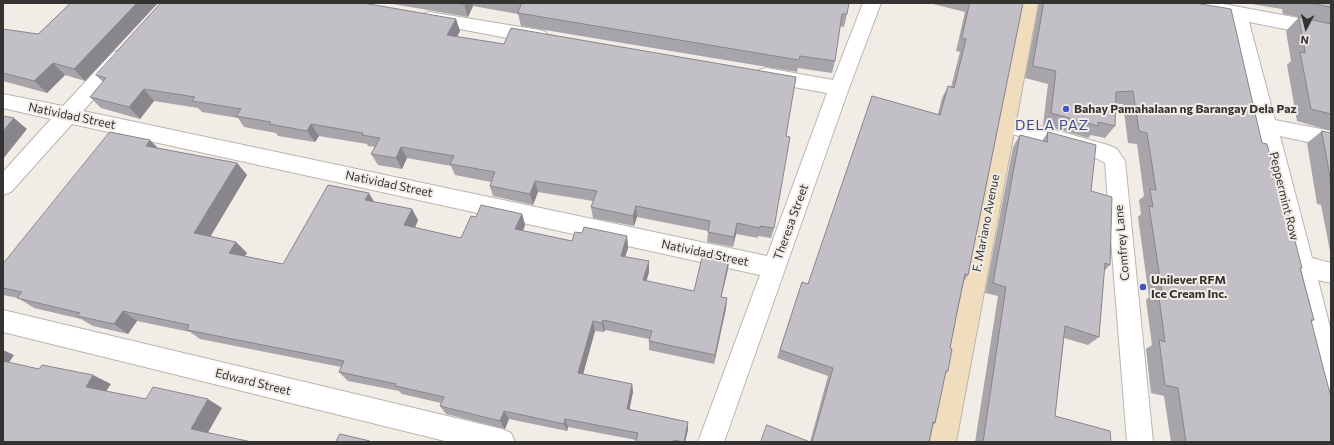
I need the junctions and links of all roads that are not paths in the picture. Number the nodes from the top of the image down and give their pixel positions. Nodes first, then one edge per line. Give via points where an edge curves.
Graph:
1 (872, 3) edge
2 (1029, 3) edge
3 (1185, 3) edge
4 (1238, 13) junction
5 (411, 15) edge
6 (1331, 31) edge
7 (559, 40) edge
8 (134, 42) edge
9 (746, 72) edge
10 (839, 88) junction
11 (3, 101) edge
12 (67, 115) junction
13 (1005, 124) junction
14 (1267, 126) junction
15 (1331, 139) edge
16 (3, 186) edge
17 (1302, 266) junction
18 (774, 268) junction
19 (1331, 273) edge
20 (3, 322) edge
21 (1331, 378) edge
22 (502, 442) edge
23 (711, 442) edge
24 (942, 442) edge
25 (1140, 442) edge

1 - 10 street, Theresa Street
2 - 13 street, F. Mariano Avenue
3 - 4 street
4 - 6 street
4 - 14 street, Peppermint Row
5 - 7 street
8 - 12 street
9 - 10 street
10 - 18 street, Theresa Street
11 - 12 street, Natividad Street
12 - 16 street
12 - 18 street, Natividad Street
13 - 24 street, F. Mariano Avenue
13 - 25 street, Comfrey Lane via 1101,151 1115,161
14 - 15 street
14 - 17 street, Peppermint Row
17 - 19 street
17 - 21 street, Peppermint Row
18 - 23 street, Theresa Street
20 - 22 street, Edward Street

